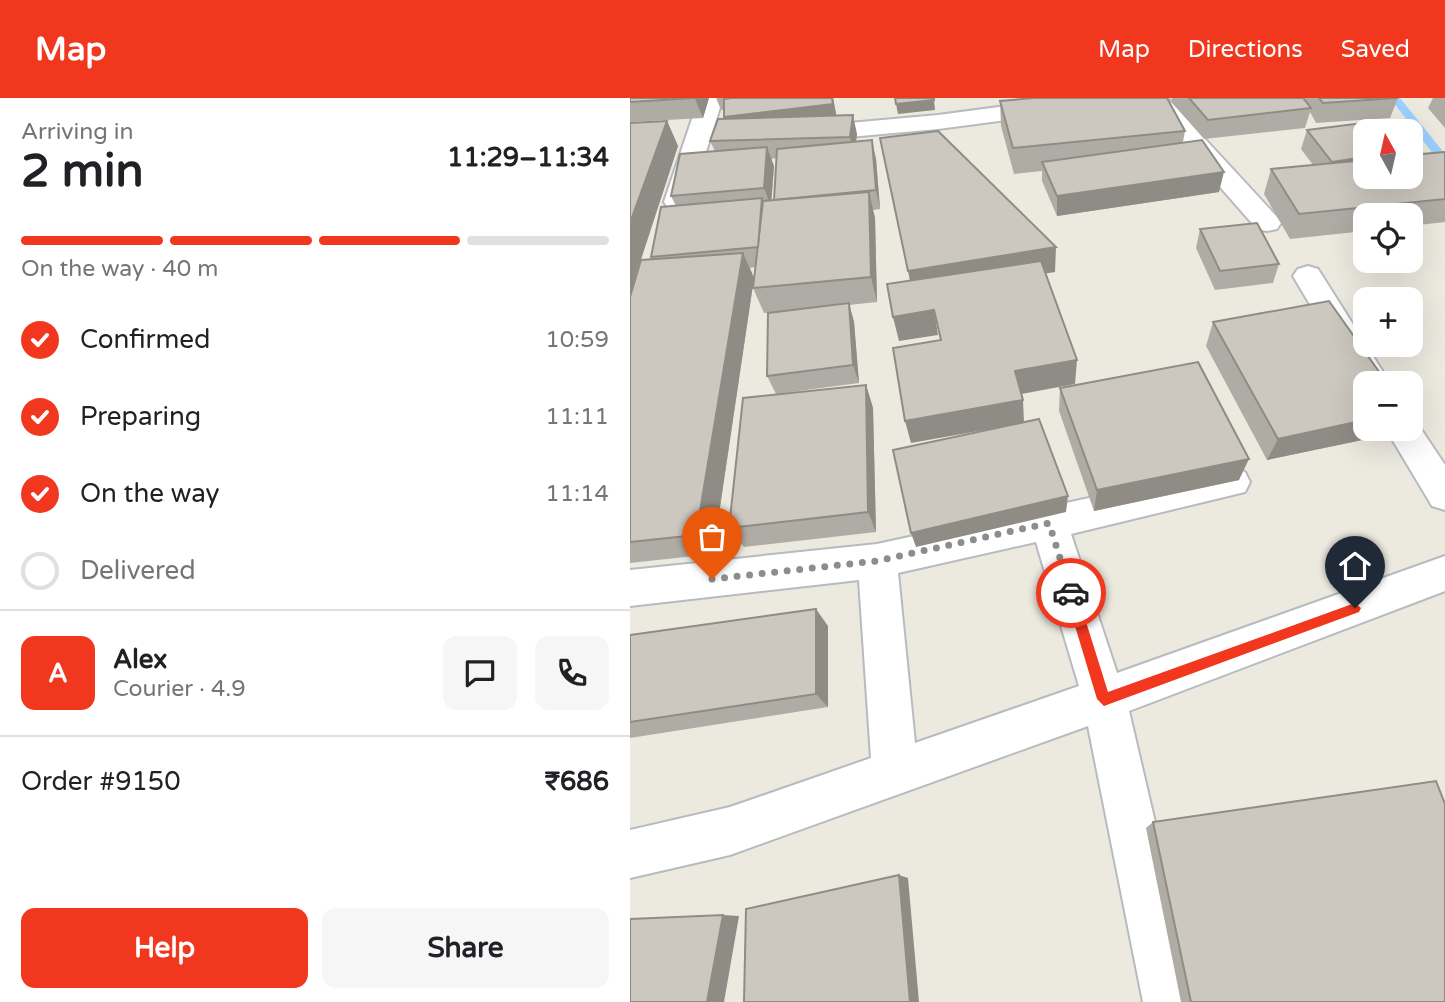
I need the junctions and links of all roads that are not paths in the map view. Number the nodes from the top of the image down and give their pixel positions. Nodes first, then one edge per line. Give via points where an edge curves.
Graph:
1 (711, 98) edge
2 (1119, 98) edge
3 (1154, 98) edge
4 (827, 132) edge
5 (1267, 223) dead end
6 (669, 226) edge
7 (1308, 276) dead end
8 (1367, 371) edge
9 (1411, 441) edge
10 (1232, 482) edge
11 (1445, 495) edge
12 (1049, 523) junction
13 (877, 561) junction
14 (1445, 573) edge
15 (630, 588) edge
16 (1104, 699) junction
17 (895, 774) junction
18 (630, 853) edge
19 (1170, 1002) edge

1 - 6 street
2 - 4 street
3 - 5 street
7 - 8 street
9 - 11 street
10 - 12 street
12 - 13 street
12 - 16 street
13 - 15 street
13 - 17 street
14 - 16 street
16 - 17 street
16 - 19 street
17 - 18 street via 730,831

